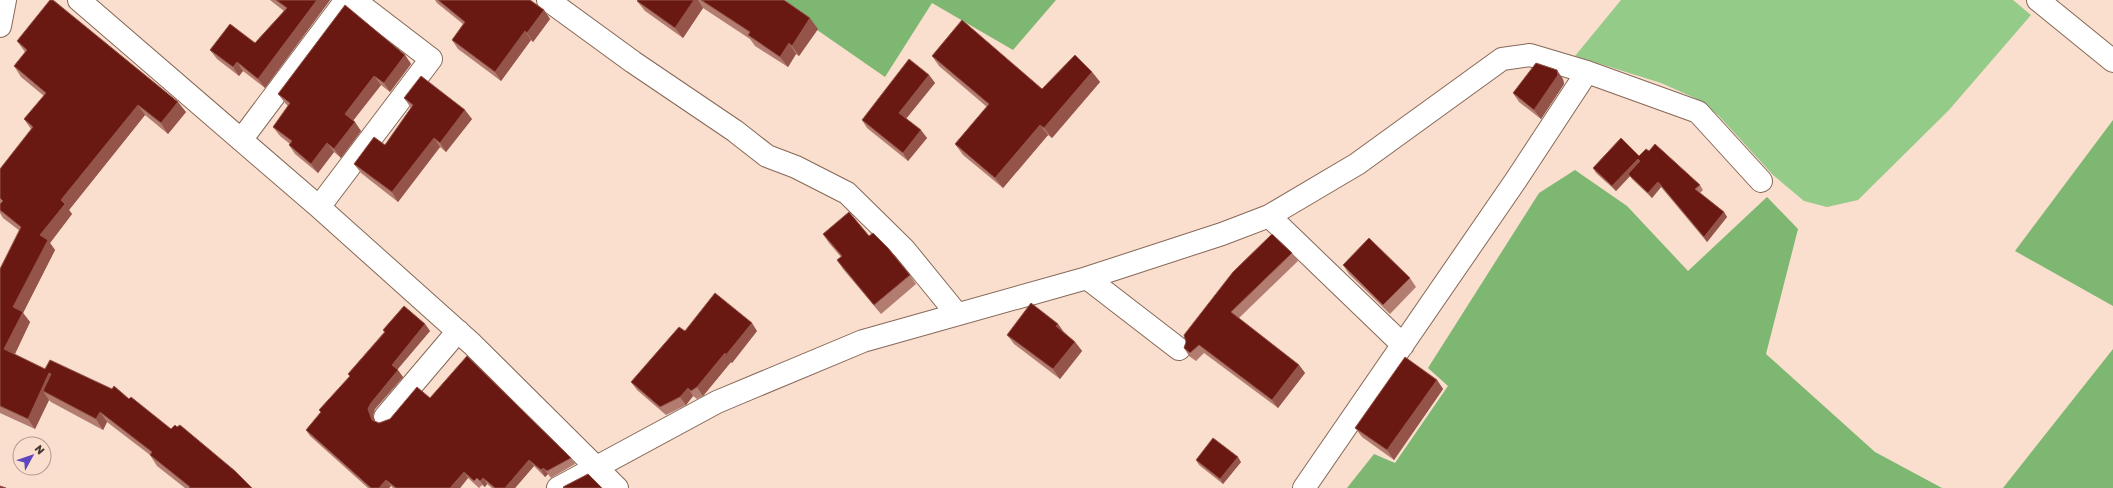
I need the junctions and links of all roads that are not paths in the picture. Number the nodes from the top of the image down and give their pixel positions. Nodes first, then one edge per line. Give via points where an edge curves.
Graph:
1 (5, 0) edge
2 (79, 0) edge
3 (346, 0) edge
4 (354, 0) edge
5 (548, 0) edge
6 (2038, 0) edge
7 (0, 26) edge
8 (2113, 61) edge
9 (1587, 72) junction
10 (241, 140) junction
11 (1762, 181) dead end
12 (319, 208) junction
13 (1269, 216) junction
14 (1087, 278) junction
15 (956, 314) junction
16 (458, 332) junction
17 (1403, 345) junction
18 (1179, 349) dead end
19 (385, 418) dead end
20 (596, 467) junction
21 (558, 488) edge
22 (617, 488) edge
23 (1304, 488) edge

1 - 7 street
2 - 10 street
3 - 10 street
4 - 12 street via 431,59
5 - 15 street via 767,156 796,167 847,193 904,249
6 - 8 street
9 - 11 street via 1698,112
9 - 13 street via 1530,55 1502,59 1357,164
9 - 17 street
10 - 12 street
12 - 16 street
13 - 14 street
13 - 17 street
14 - 15 street
14 - 18 street
15 - 20 street via 864,341 717,402
16 - 19 street
16 - 20 street
17 - 23 street
20 - 21 street
20 - 22 street

